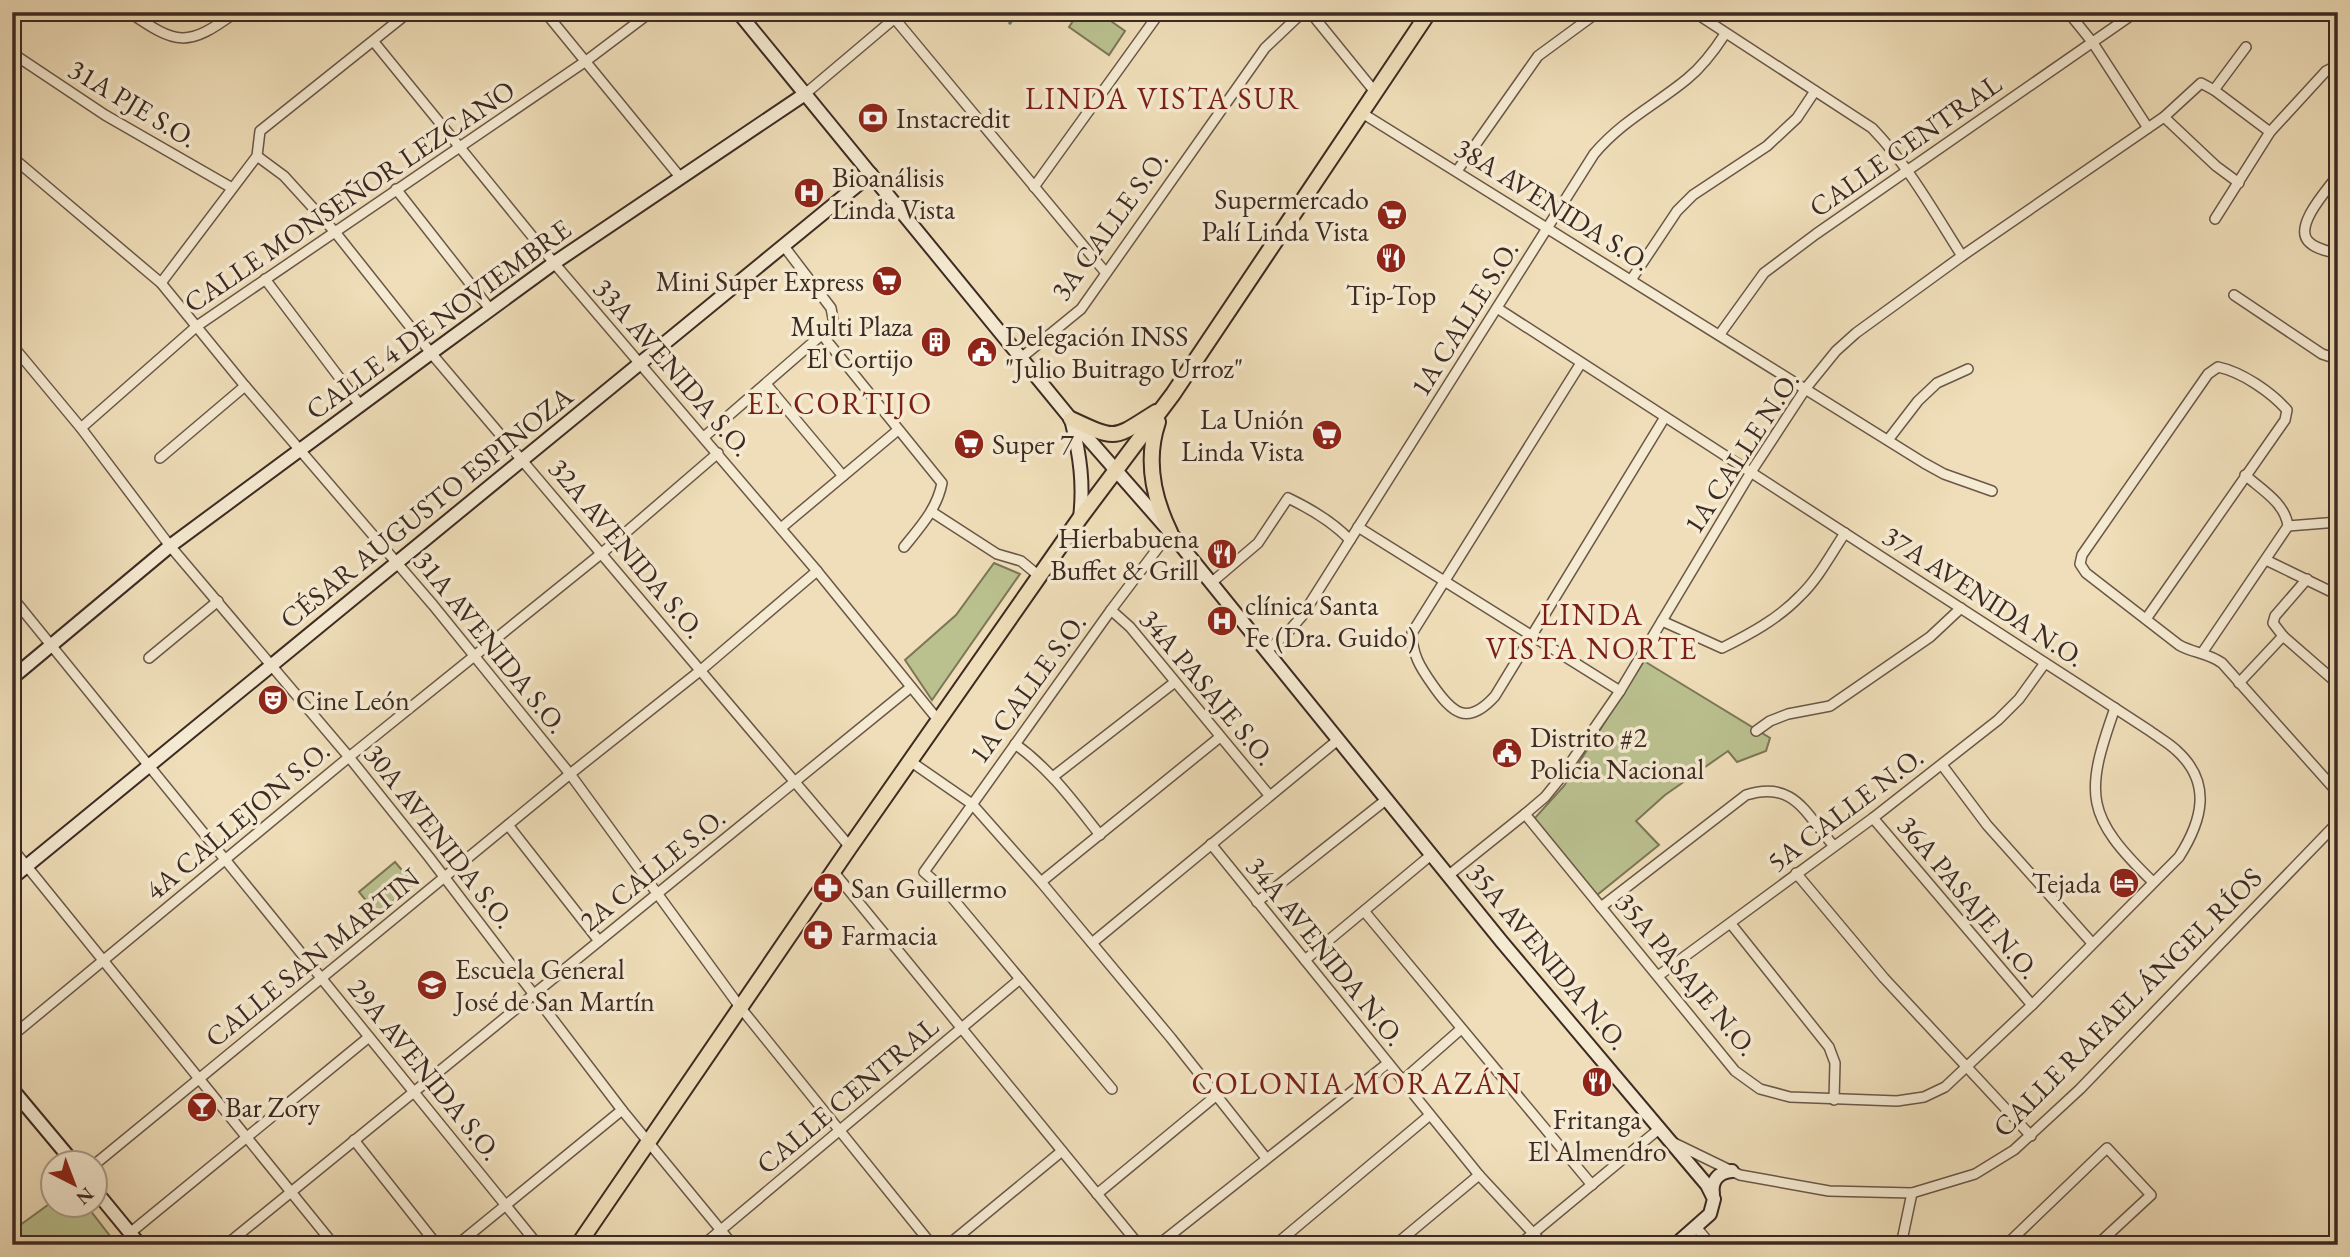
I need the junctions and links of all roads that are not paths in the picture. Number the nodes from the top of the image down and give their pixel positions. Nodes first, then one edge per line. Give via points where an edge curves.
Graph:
1 (129, 12) edge
2 (236, 12) edge
3 (409, 12) edge
4 (545, 12) edge
5 (651, 12) edge
6 (738, 12) edge
7 (1160, 12) edge
8 (1303, 12) edge
9 (1310, 12) edge
10 (1429, 12) edge
11 (1598, 12) edge
12 (1694, 12) edge
13 (2068, 12) edge
14 (2136, 12) edge
15 (899, 15) edge
16 (1725, 34) junction
17 (374, 42) junction
18 (2092, 43) junction
19 (2246, 47) dead end
20 (12, 53) edge
21 (586, 61) junction
22 (2338, 65) edge
23 (2214, 90) junction
24 (1815, 91) junction
25 (1375, 92) junction
26 (804, 94) junction
27 (1362, 113) junction
28 (2164, 117) junction
29 (2148, 128) junction
30 (2270, 132) junction
31 (459, 147) junction
32 (257, 156) junction
33 (12, 157) edge
34 (1457, 171) junction
35 (1907, 172) junction
36 (870, 174) junction
37 (2338, 175) edge
38 (680, 177) junction
39 (2239, 183) junction
40 (1034, 187) junction
41 (232, 188) junction
42 (396, 189) junction
43 (2215, 219) dead end
44 (1548, 228) junction
45 (335, 232) junction
46 (783, 245) junction
47 (2338, 254) edge
48 (1962, 256) junction
49 (554, 263) junction
50 (1105, 273) junction
51 (265, 279) junction
52 (1631, 280) junction
53 (161, 283) junction
54 (2234, 295) dead end
55 (1497, 308) junction
56 (490, 310) junction
57 (197, 326) junction
58 (1720, 334) junction
59 (823, 336) junction
60 (12, 345) edge
61 (431, 352) junction
62 (2338, 356) edge
63 (1021, 358) junction
64 (639, 362) junction
65 (1581, 363) junction
66 (1968, 369) dead end
67 (766, 384) junction
68 (245, 386) junction
69 (1806, 388) junction
70 (360, 405) junction
71 (1163, 408) junction
72 (1665, 417) junction
73 (1071, 419) junction
74 (80, 428) junction
75 (898, 430) junction
76 (704, 437) junction
77 (1888, 440) junction
78 (301, 449) junction
79 (718, 453) junction
80 (160, 458) dead end
81 (523, 461) junction
82 (1115, 471) junction
83 (1751, 472) junction
84 (2245, 475) junction
85 (843, 476) junction
86 (1992, 491) dead end
87 (932, 512) junction
88 (1080, 518) junction
89 (2338, 522) edge
90 (2288, 526) junction
91 (780, 527) junction
92 (1358, 527) junction
93 (1170, 532) junction
94 (1845, 533) junction
95 (1350, 540) junction
96 (170, 546) junction
97 (904, 547) dead end
98 (602, 553) junction
99 (2266, 561) junction
100 (396, 563) junction
101 (817, 571) junction
102 (1040, 576) junction
103 (2307, 579) junction
104 (1445, 581) junction
105 (1211, 583) junction
106 (2338, 595) edge
107 (12, 597) edge
108 (218, 601) junction
109 (1961, 608) junction
110 (1111, 610) junction
111 (2146, 618) junction
112 (1662, 621) junction
113 (1533, 635) junction
114 (2283, 636) junction
115 (52, 645) junction
116 (1267, 651) junction
117 (2202, 653) junction
118 (474, 656) junction
119 (149, 659) dead end
120 (2045, 663) junction
121 (272, 664) junction
122 (701, 670) junction
123 (12, 678) edge
124 (1175, 682) junction
125 (2239, 683) junction
126 (2338, 684) edge
127 (911, 687) junction
128 (1620, 691) junction
129 (2115, 708) junction
130 (938, 720) junction
131 (1756, 731) dead end
132 (1220, 737) junction
133 (1339, 739) junction
134 (1015, 744) junction
135 (349, 757) junction
136 (910, 761) junction
137 (149, 765) junction
138 (1942, 765) junction
139 (570, 774) junction
140 (1054, 776) junction
141 (794, 783) junction
142 (2338, 793) edge
143 (1269, 795) junction
144 (1387, 799) junction
145 (972, 804) junction
146 (1525, 814) junction
147 (1872, 818) junction
148 (2338, 822) edge
149 (508, 825) junction
150 (1100, 835) junction
151 (1211, 844) junction
152 (1833, 845) junction
153 (850, 847) junction
154 (12, 848) edge
155 (1431, 855) junction
156 (226, 860) junction
157 (27, 866) junction
158 (833, 871) junction
159 (1796, 873) junction
160 (1449, 876) junction
161 (12, 878) edge
162 (444, 878) junction
163 (1041, 882) junction
164 (2153, 882) junction
165 (657, 894) junction
166 (1257, 902) junction
167 (1601, 907) junction
168 (1364, 911) junction
169 (1731, 924) junction
170 (599, 941) junction
171 (1092, 943) junction
172 (2092, 943) junction
173 (103, 960) junction
174 (1305, 961) junction
175 (1658, 976) junction
176 (322, 978) junction
177 (1020, 979) junction
178 (534, 994) junction
179 (2032, 1005) junction
180 (740, 1007) junction
181 (961, 1029) junction
182 (1461, 1029) junction
183 (12, 1036) edge
184 (369, 1037) junction
185 (1388, 1063) junction
186 (1967, 1068) junction
187 (200, 1079) junction
188 (1402, 1080) junction
189 (1112, 1088) dead end
190 (12, 1089) edge
191 (414, 1091) junction
192 (1218, 1094) junction
193 (1834, 1100) junction
194 (622, 1110) junction
195 (1430, 1115) junction
196 (1660, 1129) junction
197 (839, 1130) junction
198 (2031, 1136) junction
199 (247, 1137) junction
200 (354, 1140) junction
201 (1669, 1141) junction
202 (647, 1142) junction
203 (61, 1148) edge
204 (1062, 1151) junction
205 (108, 1154) edge
206 (1266, 1158) junction
207 (1732, 1171) junction
208 (1479, 1175) junction
209 (1592, 1185) junction
210 (291, 1192) junction
211 (1912, 1193) junction
212 (1097, 1194) junction
213 (1713, 1200) junction
214 (506, 1205) junction
215 (108, 1206) edge
216 (1696, 1227) junction
217 (721, 1230) junction
218 (130, 1233) junction
219 (1534, 1233) junction
220 (140, 1245) edge
221 (226, 1245) edge
222 (334, 1245) edge
223 (437, 1245) edge
224 (457, 1245) edge
225 (538, 1245) edge
226 (578, 1245) edge
227 (703, 1245) edge
228 (733, 1245) edge
229 (932, 1245) edge
230 (948, 1245) edge
231 (1139, 1245) edge
232 (1158, 1245) edge
233 (1275, 1245) edge
234 (1395, 1245) edge
235 (1519, 1245) edge
236 (1544, 1245) edge
237 (1675, 1245) edge
238 (1711, 1245) edge
239 (1901, 1245) edge
240 (2006, 1245) edge
241 (2097, 1245) edge

1 - 2 street via 176,39 212,30
3 - 17 street
4 - 21 street
5 - 21 street, CALLE MONSEÑOR LEZCANO
6 - 26 street
7 - 40 street
8 - 50 street, 3A CALLE S.O. via 1265,48
9 - 25 street
10 - 25 main road
11 - 34 street via 1538,56
12 - 16 street
13 - 18 street
14 - 18 street, CALLE CENTRAL
15 - 26 street, CALLE 4 DE NOVIEMBRE
15 - 40 street
16 - 24 street
16 - 44 street, 1A CALLE S.O. via 1688,79 1611,134
17 - 31 street, 33A AVENIDA S.O.
17 - 32 street via 267,123 260,131
18 - 29 street
18 - 35 street, CALLE CENTRAL
19 - 23 street
20 - 41 street, 31A PJE S.O. via 106,115
21 - 31 street, CALLE MONSEÑOR LEZCANO
21 - 38 street
22 - 30 street via 2326,71
23 - 28 street, 1A CALLE N.O. via 2201,83
23 - 30 street
24 - 35 street via 1872,128
24 - 52 street via 1797,118 1767,146 1693,195 1677,211
25 - 27 main road
26 - 36 street
26 - 38 street, CALLE 4 DE NOVIEMBRE
27 - 34 street, 38A AVENIDA S.O.
27 - 71 main road
28 - 29 street, 1A CALLE N.O.
28 - 39 street
29 - 48 street, 1A CALLE N.O.
30 - 39 street
31 - 42 street, CALLE MONSEÑOR LEZCANO
31 - 49 street, 33A AVENIDA S.O.
32 - 41 street
32 - 45 street, 32A AVENIDA S.O. via 284,176
33 - 53 street, 31A AVENIDA S.O.
34 - 44 street, 38A AVENIDA S.O.
35 - 48 street
35 - 58 street, CALLE CENTRAL via 1765,273
36 - 46 street, CÉSAR AUGUSTO ESPINOZA
36 - 63 street
37 - 47 street via 2303,229 2317,248
38 - 49 street, CALLE 4 DE NOVIEMBRE
39 - 43 street
40 - 50 street
41 - 53 street
42 - 45 street, CALLE MONSEÑOR LEZCANO
42 - 56 street
44 - 52 street, 38A AVENIDA S.O.
44 - 55 street, 1A CALLE S.O.
45 - 51 street, CALLE MONSEÑOR LEZCANO
45 - 61 street, 32A AVENIDA S.O.
46 - 59 street via 831,308 834,324
46 - 64 street, CÉSAR AUGUSTO ESPINOZA
48 - 69 street, 1A CALLE N.O. via 1856,333
49 - 56 street, CALLE 4 DE NOVIEMBRE
49 - 64 street, 33A AVENIDA S.O.
50 - 63 street, 3A CALLE S.O. via 1081,309
51 - 57 street, CALLE MONSEÑOR LEZCANO
51 - 70 street
52 - 58 street, 38A AVENIDA S.O.
53 - 57 street, 31A AVENIDA S.O.
54 - 62 street via 2322,355
55 - 65 street, 37A AVENIDA N.O.
55 - 92 street, 1A CALLE S.O.
56 - 61 street, CALLE 4 DE NOVIEMBRE
57 - 68 street, 31A AVENIDA S.O.
57 - 74 street, CALLE MONSEÑOR LEZCANO
58 - 69 street, 38A AVENIDA S.O.
59 - 67 street
59 - 75 street
60 - 74 street, 30A AVENIDA S.O.
61 - 70 street, CALLE 4 DE NOVIEMBRE
61 - 81 street, 32A AVENIDA S.O.
63 - 73 street
64 - 76 street, 33A AVENIDA S.O.
64 - 81 street, CÉSAR AUGUSTO ESPINOZA
65 - 72 street, 37A AVENIDA N.O.
65 - 104 street
66 - 77 street via 1937,383
67 - 76 street
67 - 85 street
68 - 78 street, 31A AVENIDA S.O.
68 - 80 street
69 - 77 street, 38A AVENIDA S.O.
69 - 83 street, 1A CALLE N.O.
70 - 78 street, CALLE 4 DE NOVIEMBRE
71 - 73 main road via 1112,435
71 - 82 main road
71 - 93 main road via 1151,462 1153,487
72 - 83 street, 37A AVENIDA N.O.
72 - 113 street
73 - 82 street
73 - 88 street via 1083,480
74 - 96 street, 30A AVENIDA S.O.
75 - 85 street
75 - 87 street via 942,483
76 - 79 street, 33A AVENIDA S.O.
77 - 86 street, 38A AVENIDA S.O. via 1944,474
78 - 96 street, CALLE 4 DE NOVIEMBRE
78 - 100 street, 31A AVENIDA S.O.
79 - 91 street, 33A AVENIDA S.O.
79 - 98 street, 4A CALLEJON S.O.
81 - 98 street, 32A AVENIDA S.O.
81 - 100 street, CÉSAR AUGUSTO ESPINOZA
82 - 88 main road
82 - 93 street
83 - 94 street, 37A AVENIDA N.O.
83 - 112 street, 1A CALLE N.O.
84 - 90 street via 2280,505
84 - 111 street
84 - 111 street via 2285,420 2287,410 2231,370 2218,367 2208,374 2082,555 2080,564 2086,573
85 - 91 street
87 - 97 street
87 - 102 street
88 - 102 main road
89 - 90 street
90 - 99 street
91 - 101 street, 33A AVENIDA S.O.
92 - 95 street, 1A CALLE S.O.
92 - 104 street
93 - 105 street, 35A AVENIDA N.O.
93 - 110 street, 1A CALLE S.O.
94 - 109 street, 37A AVENIDA N.O.
94 - 112 street via 1802,594 1781,614 1722,648
95 - 105 street via 1322,516 1288,498 1258,543
95 - 116 street, 1A CALLE S.O. via 1302,616
96 - 108 street, 30A AVENIDA S.O.
96 - 115 street, CALLE 4 DE NOVIEMBRE
98 - 118 street, 4A CALLEJON S.O.
98 - 122 street, 32A AVENIDA S.O.
99 - 103 street
99 - 117 street
100 - 118 street, 31A AVENIDA S.O.
100 - 121 street, CÉSAR AUGUSTO ESPINOZA
101 - 122 street, CALLE SAN MARTIN
101 - 127 street, 33A AVENIDA S.O.
102 - 130 main road
103 - 106 street
103 - 114 street via 2275,616 2275,629
104 - 113 street
104 - 113 street via 1412,633 1412,647 1446,705 1457,712 1484,708
105 - 116 street, 35A AVENIDA N.O.
107 - 115 street, 29A AVENIDA S.O.
108 - 119 street
108 - 121 street, 30A AVENIDA S.O.
109 - 120 street, 37A AVENIDA N.O.
109 - 131 street via 1930,637 1830,706 1788,714
110 - 124 street, 34A PASAJE S.O.
110 - 134 street, 1A CALLE S.O.
111 - 117 street via 2179,645
112 - 128 street, 1A CALLE N.O.
113 - 128 street
114 - 125 street
114 - 126 street
115 - 123 street, CALLE 4 DE NOVIEMBRE
115 - 137 street, 29A AVENIDA S.O.
116 - 133 street, 35A AVENIDA N.O.
117 - 125 street via 2222,663
118 - 135 street, 4A CALLEJON S.O.
118 - 139 street, 31A AVENIDA S.O.
120 - 129 street, 37A AVENIDA N.O.
120 - 138 street, 5A CALLE N.O. via 2005,713
121 - 135 street, 30A AVENIDA S.O.
121 - 137 street, CÉSAR AUGUSTO ESPINOZA
122 - 139 street, CALLE SAN MARTIN
122 - 141 street, 32A AVENIDA S.O.
124 - 132 street, 34A PASAJE S.O.
124 - 140 street
125 - 142 street
127 - 130 street, 33A AVENIDA S.O.
127 - 141 street, 2A CALLE S.O.
128 - 146 street, 1A CALLE N.O. via 1558,781
129 - 164 street via 2101,748 2094,797 2112,837
129 - 164 street, 37A AVENIDA N.O. via 2177,750 2199,784 2202,802 2191,839
130 - 136 main road
132 - 143 street, 34A PASAJE S.O.
132 - 150 street
133 - 143 street
133 - 144 street, 35A AVENIDA N.O.
134 - 140 street
134 - 145 street, 1A CALLE S.O.
135 - 156 street, 4A CALLEJON S.O.
135 - 162 street, 30A AVENIDA S.O.
136 - 145 street
136 - 153 main road
137 - 156 street, 29A AVENIDA S.O.
137 - 157 street, CÉSAR AUGUSTO ESPINOZA
138 - 147 street, 5A CALLE N.O.
138 - 172 street via 1987,825
139 - 149 street, CALLE SAN MARTIN
139 - 165 street, 31A AVENIDA S.O.
140 - 150 street
141 - 153 street, 32A AVENIDA S.O.
141 - 165 street, 2A CALLE S.O.
143 - 151 street
144 - 155 street, 35A AVENIDA N.O.
144 - 166 street
145 - 163 street
145 - 177 street, 1A CALLE S.O. via 923,872 949,894
146 - 160 street, 1A CALLE N.O.
146 - 167 street, 35A PASAJE N.O.
147 - 152 street, 5A CALLE N.O.
147 - 179 street, 36A PASAJE N.O.
148 - 198 street, CALLE RAFAEL ÁNGEL RÍOS
149 - 162 street, CALLE SAN MARTIN
149 - 170 street
150 - 163 street
151 - 166 street, 34A AVENIDA N.O.
151 - 171 street
152 - 159 street, 5A CALLE N.O.
152 - 167 street via 1798,804 1782,792 1763,790 1746,795
153 - 158 main road
154 - 157 street
155 - 160 street, 35A AVENIDA N.O.
155 - 168 street
156 - 173 street, 4A CALLEJON S.O.
156 - 176 street, 29A AVENIDA S.O.
157 - 161 street, CÉSAR AUGUSTO ESPINOZA
157 - 173 street
158 - 180 main road
158 - 181 street
159 - 169 street, 5A CALLE N.O.
159 - 186 street
160 - 196 street, 35A AVENIDA N.O.
162 - 176 street, CALLE SAN MARTIN
162 - 178 street, 30A AVENIDA S.O.
163 - 171 street
164 - 172 street, 37A AVENIDA N.O.
165 - 170 street, 2A CALLE S.O.
165 - 180 street, 31A AVENIDA S.O.
166 - 174 street, 34A AVENIDA N.O.
167 - 175 street, 35A PASAJE N.O.
168 - 174 street
168 - 182 street
169 - 175 street, 5A CALLE N.O.
169 - 193 street via 1829,1047 1835,1063
170 - 178 street, 2A CALLE S.O.
171 - 192 street
172 - 179 street, 35A PASAJE N.O.
173 - 183 street, 4A CALLEJON S.O.
173 - 187 street
174 - 185 street, 34A AVENIDA N.O.
175 - 193 street, 35A PASAJE N.O. via 1735,1071 1760,1088 1790,1097
176 - 184 street, 29A AVENIDA S.O.
176 - 187 street, CALLE SAN MARTIN
177 - 181 street, CALLE CENTRAL
177 - 189 street
178 - 191 street, 2A CALLE S.O.
178 - 194 street, 30A AVENIDA S.O.
179 - 186 street, 35A PASAJE N.O.
180 - 197 street, 31A AVENIDA S.O.
180 - 202 main road
181 - 197 street, CALLE CENTRAL
181 - 204 street
182 - 188 street
182 - 209 street
184 - 191 street, 29A AVENIDA S.O.
184 - 199 street
185 - 188 street, 34A AVENIDA N.O.
185 - 206 street
186 - 193 street, 35A PASAJE N.O. via 1924,1097
186 - 198 street
187 - 199 street
187 - 205 street, CALLE SAN MARTIN
188 - 195 street, 34A AVENIDA N.O.
190 - 203 street
191 - 200 street, 2A CALLE S.O.
191 - 214 street, 29A AVENIDA S.O.
192 - 206 street
192 - 212 street
194 - 202 street, 30A AVENIDA S.O.
194 - 214 street
195 - 208 street, 34A AVENIDA N.O.
195 - 233 street
196 - 201 street, 35A AVENIDA N.O.
196 - 209 street
197 - 217 street, CALLE CENTRAL
197 - 229 street, 31A AVENIDA S.O.
198 - 211 street, CALLE RAFAEL ÁNGEL RÍOS via 1975,1174
199 - 210 street
199 - 218 street
200 - 210 street, 2A CALLE S.O.
200 - 223 street
201 - 207 street, CALLE RAFAEL ÁNGEL RÍOS
201 - 213 street, 35A AVENIDA N.O.
202 - 217 street, 30A AVENIDA S.O.
202 - 226 main road
204 - 212 street
204 - 230 street
206 - 232 street
207 - 211 street, CALLE RAFAEL ÁNGEL RÍOS via 1829,1191
207 - 213 street via 1716,1178
208 - 219 street, 34A AVENIDA N.O.
208 - 234 street
209 - 219 street
210 - 221 street, 2A CALLE S.O.
210 - 222 street
211 - 239 street
212 - 231 street
213 - 216 street via 1710,1214
214 - 224 street
214 - 225 street, 29A AVENIDA S.O.
215 - 218 street
216 - 237 street
216 - 238 street
217 - 227 street, CALLE CENTRAL
217 - 228 street, 30A AVENIDA S.O.
218 - 220 street
219 - 235 street
219 - 236 street, 34A AVENIDA N.O.
240 - 241 street via 2107,1148 2151,1195

